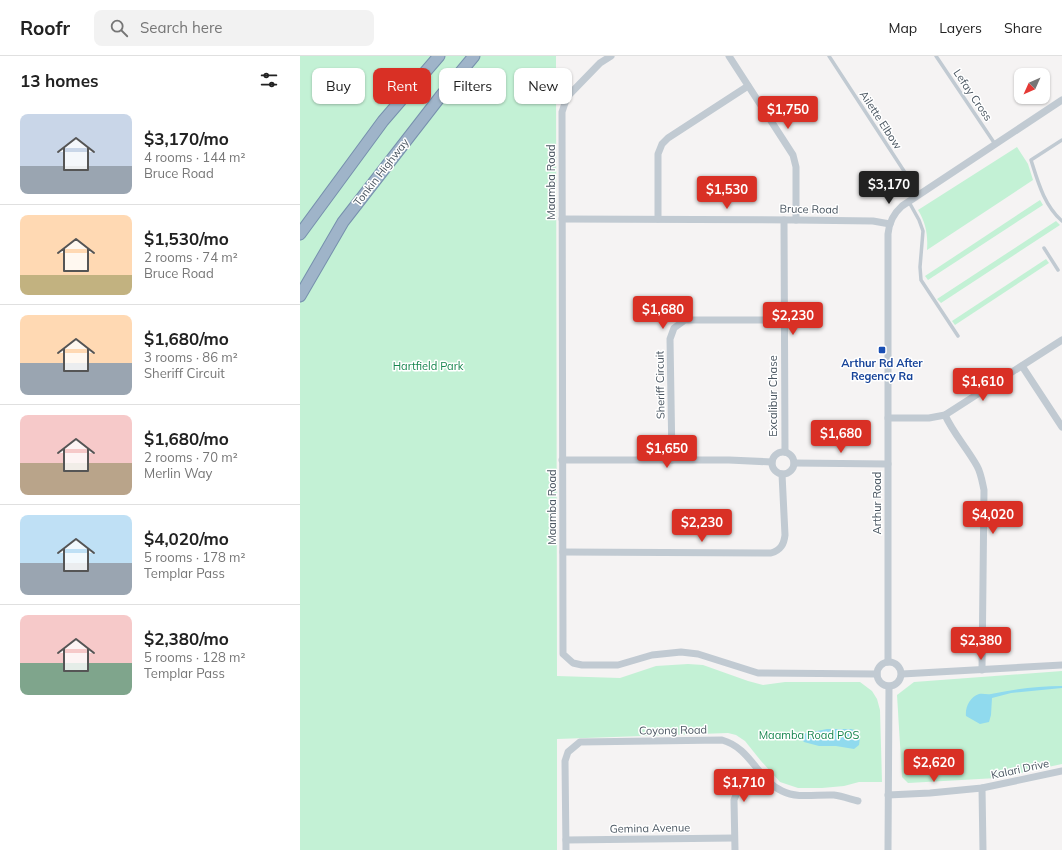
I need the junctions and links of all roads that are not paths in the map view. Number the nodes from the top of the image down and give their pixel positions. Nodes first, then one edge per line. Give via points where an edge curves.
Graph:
1 (439, 56) edge
2 (474, 56) edge
3 (611, 56) edge
4 (729, 56) edge
5 (829, 56) edge
6 (936, 56) edge
7 (748, 86) junction
8 (1062, 100) edge
9 (1062, 140) edge
10 (995, 144) junction
11 (919, 194) junction
12 (909, 201) junction
13 (562, 218) junction
14 (658, 219) junction
15 (784, 220) junction
16 (796, 220) junction
17 (1062, 221) edge
18 (890, 224) junction
19 (300, 234) edge
20 (1044, 248) dead end
21 (1058, 270) dead end
22 (300, 296) edge
23 (784, 320) junction
24 (958, 336) dead end
25 (1062, 340) edge
26 (1022, 366) junction
27 (945, 415) junction
28 (888, 418) junction
29 (1062, 427) edge
30 (784, 452) junction
31 (562, 460) junction
32 (672, 460) junction
33 (772, 462) junction
34 (794, 464) junction
35 (888, 464) junction
36 (782, 474) junction
37 (563, 552) junction
38 (888, 662) junction
39 (1062, 665) edge
40 (982, 670) junction
41 (877, 674) junction
42 (902, 674) junction
43 (889, 686) junction
44 (1062, 771) edge
45 (759, 772) junction
46 (982, 788) junction
47 (888, 794) junction
48 (858, 801) dead end
49 (734, 838) junction
50 (566, 840) junction
51 (566, 850) edge
52 (735, 850) edge
53 (888, 850) edge
54 (983, 850) edge

1 - 19 highway via 383,121
2 - 22 highway, Tonkin Highway via 343,222
3 - 13 street, Maamba Road via 600,63 567,97 562,112
4 - 7 street
5 - 11 lane, Ailette Elbow
6 - 10 lane, Lefay Cross
7 - 14 street via 662,144 658,154
7 - 16 street via 793,156 796,167
8 - 10 street
9 - 17 lane via 1031,160 1048,205
10 - 11 street
11 - 12 street
12 - 18 street via 896,211
12 - 24 lane via 923,231 921,280
13 - 14 street, Bruce Road
13 - 31 street, Maamba Road
14 - 15 street, Bruce Road
15 - 16 street, Bruce Road
15 - 23 street, Excalibur Chase
16 - 18 street, Bruce Road via 873,221
18 - 28 street, Arthur Road
20 - 21 lane
23 - 30 street, Excalibur Chase
23 - 32 street, Sheriff Circuit via 684,320 674,328 670,339
25 - 26 street
26 - 27 street
26 - 29 street
27 - 28 street via 929,418
27 - 40 street via 977,466 984,490
28 - 35 street, Arthur Road
30 - 33 street via 776,454
30 - 34 street via 792,456
31 - 32 street
31 - 37 street, Maamba Road
32 - 33 street
33 - 36 street via 775,470
34 - 35 street
34 - 36 street via 790,471
35 - 38 street, Arthur Road
36 - 37 street via 785,535 784,542 777,551
37 - 41 street, Maamba Road via 563,654 573,663 618,665 652,655 680,652 698,654 758,673
38 - 41 street via 879,667
38 - 42 street via 896,664
39 - 40 street
40 - 42 street
41 - 43 street via 882,684
42 - 43 street via 896,684
43 - 47 street
44 - 46 street, Kalari Drive
45 - 48 street, Coyong Road via 781,791 792,795 835,795
45 - 49 street via 738,790 734,800
45 - 50 street, Coyong Road via 742,750 722,740 580,742 568,752 565,761
46 - 47 street, Kalari Drive
46 - 54 street
47 - 53 street
49 - 50 street, Gemina Avenue
49 - 52 street
50 - 51 street, Coyong Road

